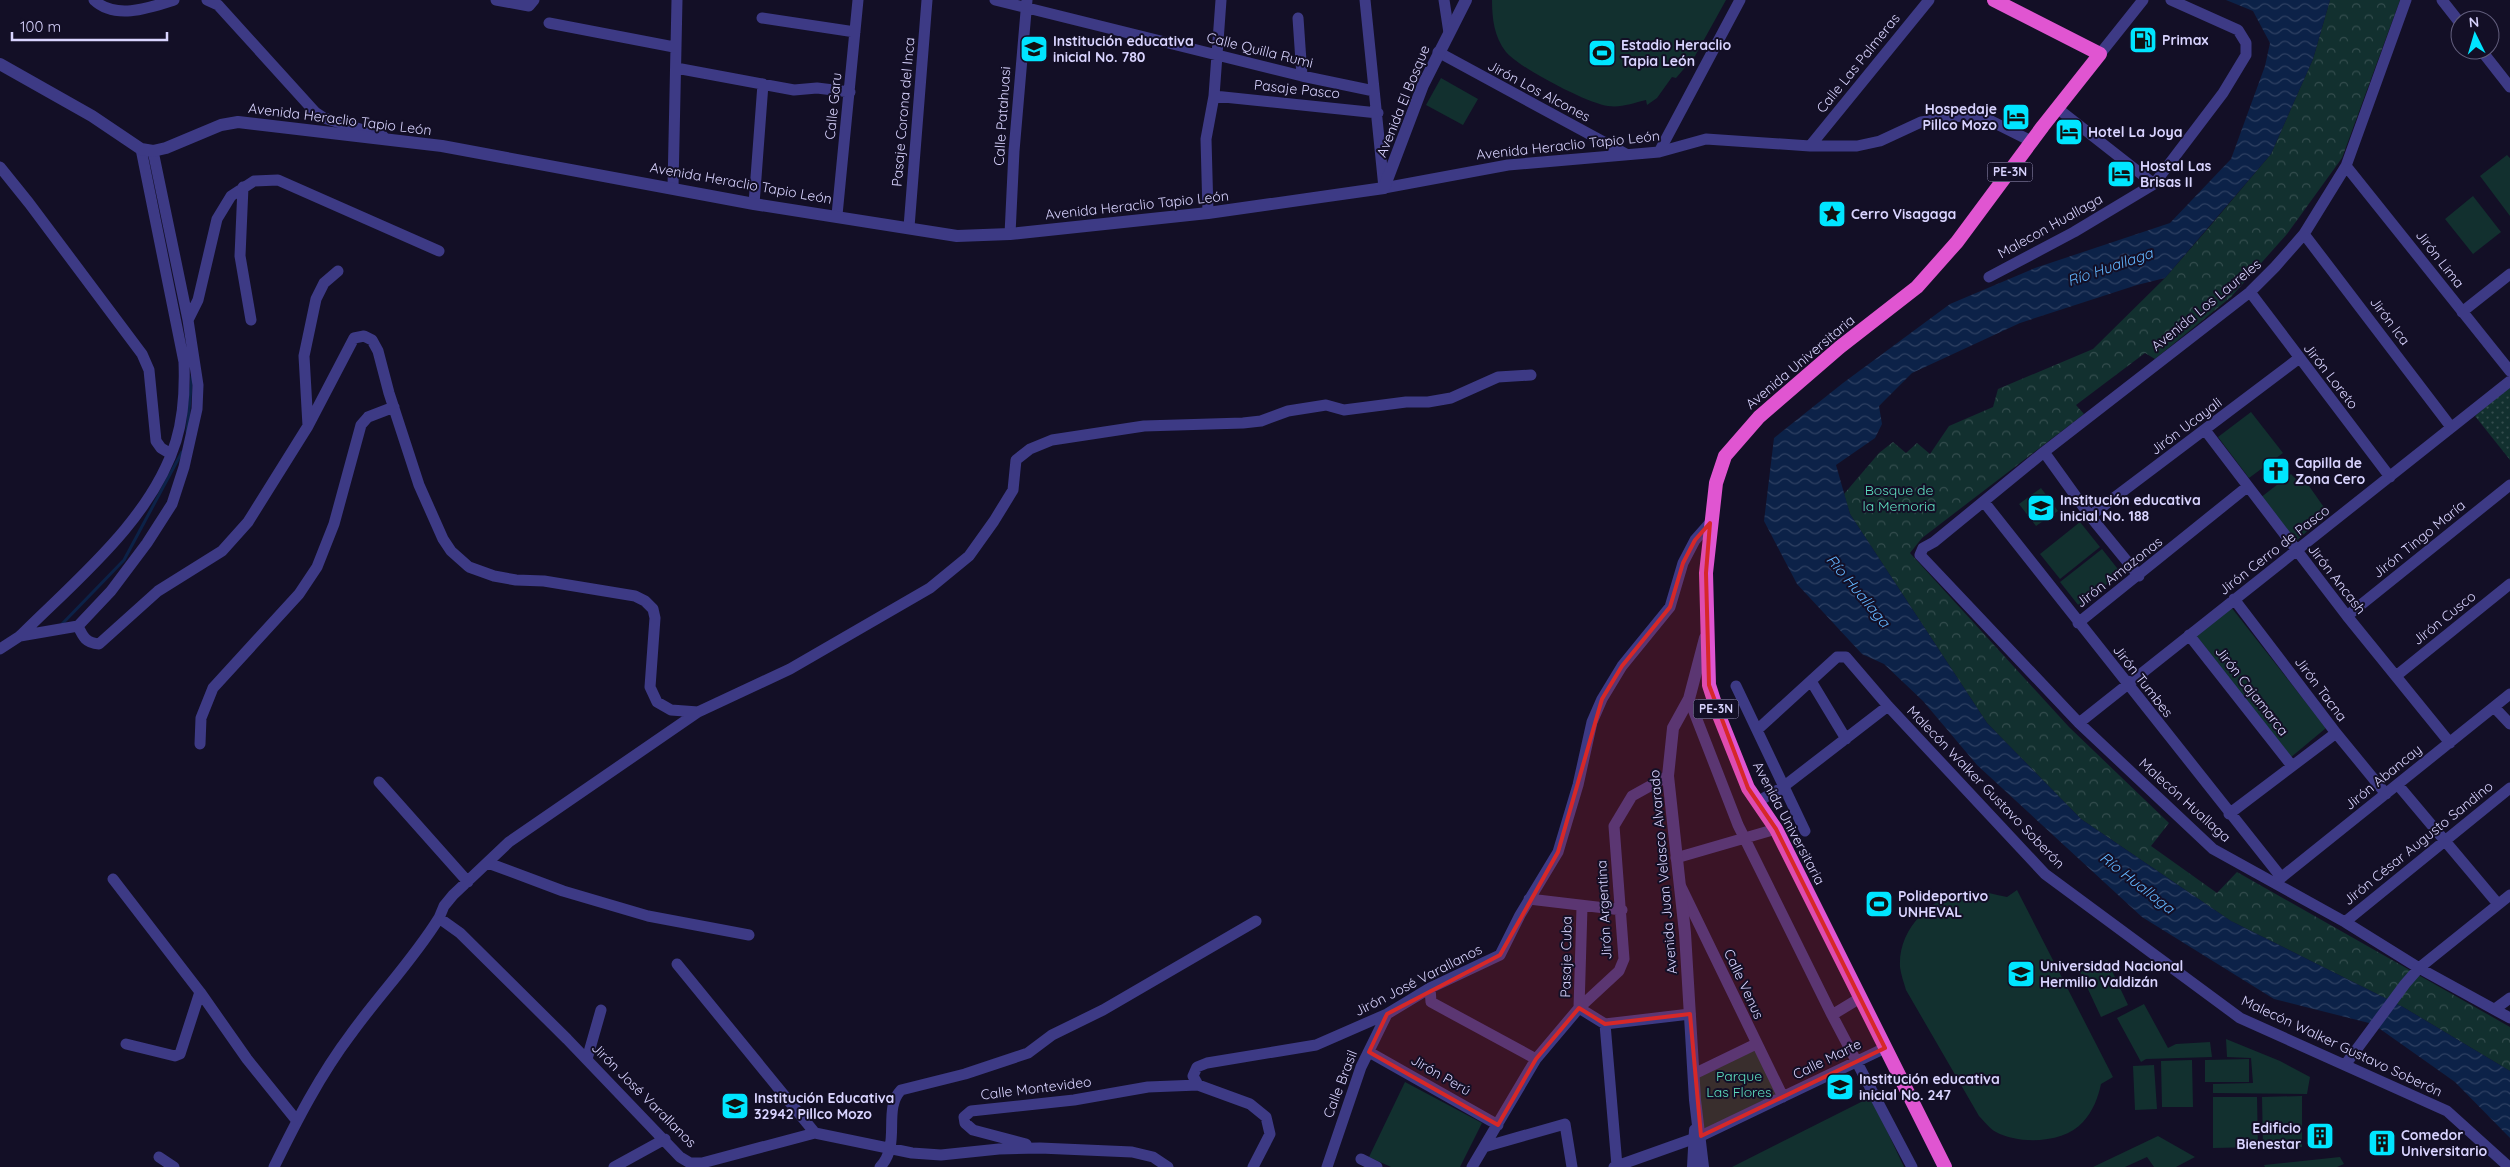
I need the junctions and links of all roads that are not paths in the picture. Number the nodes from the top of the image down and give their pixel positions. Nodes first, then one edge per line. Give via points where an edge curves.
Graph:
1 (94, 0) edge
2 (171, 0) edge
3 (207, 0) edge
4 (496, 0) edge
5 (534, 0) edge
6 (677, 0) edge
7 (858, 0) edge
8 (927, 0) edge
9 (995, 0) edge
10 (1221, 0) edge
11 (1365, 0) edge
12 (1444, 0) edge
13 (1466, 0) edge
14 (1740, 0) edge
15 (1929, 0) edge
16 (1994, 0) edge
17 (2143, 0) edge
18 (2171, 0) edge
19 (2406, 0) edge
20 (2442, 0) edge
21 (1026, 3) edge
22 (2450, 10) edge
23 (762, 18) dead end
24 (1298, 18) dead end
25 (549, 23) dead end
26 (855, 32) junction
27 (1449, 33) junction
28 (674, 47) junction
29 (1438, 52) junction
30 (2100, 54) junction
31 (1217, 55) junction
32 (2489, 60) edge
33 (0, 64) edge
34 (676, 68) junction
35 (1302, 76) junction
36 (763, 84) junction
37 (2510, 87) edge
38 (1374, 91) junction
39 (850, 92) junction
40 (1214, 96) junction
41 (2057, 108) junction
42 (1378, 113) junction
43 (390, 138) junction
44 (2033, 142) junction
45 (1810, 146) junction
46 (147, 150) junction
47 (1659, 152) junction
48 (1626, 154) junction
49 (2346, 166) junction
50 (0, 168) edge
51 (2154, 184) junction
52 (243, 187) junction
53 (673, 187) junction
54 (1384, 188) junction
55 (754, 204) junction
56 (1208, 213) junction
57 (837, 215) junction
58 (909, 227) junction
59 (1010, 234) junction
60 (2304, 234) junction
61 (439, 251) dead end
62 (338, 271) dead end
63 (2510, 274) edge
64 (1989, 277) dead end
65 (2250, 292) junction
66 (2462, 312) junction
67 (188, 320) junction
68 (251, 320) dead end
69 (2298, 359) junction
70 (2510, 371) edge
71 (1530, 374) dead end
72 (2510, 381) edge
73 (394, 407) junction
74 (308, 426) junction
75 (2451, 427) junction
76 (2205, 430) junction
77 (2044, 452) junction
78 (171, 454) junction
79 (2390, 477) junction
80 (2510, 485) edge
81 (2247, 487) junction
82 (1984, 502) junction
83 (2090, 516) junction
84 (1710, 523) junction
85 (2296, 551) junction
86 (1920, 552) joint
87 (2138, 576) junction
88 (2510, 584) edge
89 (2234, 599) junction
90 (2346, 616) junction
91 (2078, 622) junction
92 (78, 626) junction
93 (1706, 635) junction
94 (2189, 635) junction
95 (20, 636) junction
96 (0, 649) edge
97 (2396, 676) junction
98 (1811, 681) junction
99 (2127, 684) junction
100 (1736, 686) dead end
101 (2510, 694) edge
102 (1689, 699) junction
103 (1888, 706) junction
104 (2494, 707) junction
105 (698, 712) junction
106 (2079, 723) junction
107 (2510, 724) edge
108 (1757, 730) junction
109 (2336, 733) junction
110 (1846, 738) junction
111 (2450, 743) junction
112 (200, 744) dead end
113 (2292, 766) junction
114 (1668, 776) junction
115 (379, 782) dead end
116 (2398, 785) junction
117 (1783, 787) junction
118 (2510, 788) edge
119 (2386, 794) junction
120 (1757, 802) junction
121 (2229, 814) junction
122 (1776, 829) junction
123 (1805, 831) dead end
124 (1744, 838) junction
125 (2444, 840) junction
126 (1676, 858) junction
127 (488, 862) junction
128 (114, 880) dead end
129 (2277, 880) junction
130 (468, 882) junction
131 (1679, 883) junction
132 (2510, 895) edge
133 (1529, 900) junction
134 (2498, 904) junction
135 (1582, 907) junction
136 (1622, 910) junction
137 (438, 918) junction
138 (1256, 921) dead end
139 (2345, 922) junction
140 (749, 935) dead end
141 (677, 964) dead end
142 (2419, 968) junction
143 (1430, 988) junction
144 (200, 992) junction
145 (1860, 998) junction
146 (2510, 998) edge
147 (1579, 1008) junction
148 (2495, 1009) junction
149 (601, 1010) dead end
150 (1387, 1014) junction
151 (1690, 1014) junction
152 (1832, 1015) junction
153 (2510, 1018) edge
154 (1605, 1024) junction
155 (126, 1044) dead end
156 (1756, 1044) junction
157 (1885, 1048) junction
158 (1369, 1052) junction
159 (587, 1059) junction
160 (1536, 1059) junction
161 (1856, 1061) junction
162 (2345, 1065) junction
163 (1694, 1074) junction
164 (1198, 1085) junction
165 (1783, 1097) junction
166 (297, 1121) junction
167 (1498, 1125) junction
168 (815, 1133) junction
169 (1697, 1137) junction
170 (665, 1139) junction
171 (1484, 1147) junction
172 (892, 1148) junction
173 (1040, 1148) junction
174 (159, 1157) dead end
175 (1361, 1159) dead end
176 (1615, 1166) edge
177 (174, 1167) edge
178 (274, 1167) edge
179 (614, 1167) edge
180 (880, 1167) edge
181 (1168, 1167) edge
182 (1253, 1167) edge
183 (1327, 1167) edge
184 (1377, 1167) edge
185 (1472, 1167) edge
186 (1572, 1167) edge
187 (1693, 1167) edge
188 (1703, 1167) edge
189 (1912, 1167) edge
190 (1945, 1167) edge
191 (2509, 1167) edge

1 - 2 street via 114,10 144,9
3 - 43 street via 218,5 315,112 324,118
4 - 5 street via 529,6
6 - 28 street
7 - 26 street, Calle Garu
8 - 58 street, Pasaje Corona del Inca
9 - 21 street, Calle Quilla Rumi
10 - 31 street
11 - 38 street
12 - 27 street
13 - 27 street, Avenida El Bosque
14 - 47 street
15 - 45 street, Calle Las Palmeras
16 - 30 highway
17 - 30 street, PE-3N
18 - 51 street, Malecon Huallaga via 2238,30 2244,38 2246,55 2223,93
19 - 49 street, Avenida Los Laureles
20 - 22 street
21 - 31 street, Calle Quilla Rumi
21 - 59 street, Calle Patahuasi
23 - 26 street
24 - 35 street
25 - 28 street
26 - 39 street, Calle Garu
27 - 29 street, Avenida El Bosque
28 - 34 street
29 - 48 street, Jirón Los Alcones
29 - 54 street, Avenida El Bosque
30 - 41 highway, PE-3N
31 - 35 street, Calle Quilla Rumi
31 - 40 street
32 - 37 street
33 - 46 street
34 - 36 street
34 - 53 street
35 - 38 street, Calle Quilla Rumi
36 - 39 street via 794,90 818,88
36 - 55 street
38 - 42 street
39 - 57 street, Calle Garu
40 - 42 street, Pasaje Pasco
40 - 56 street via 1206,140
41 - 44 highway, PE-3N
41 - 51 street
42 - 54 street
43 - 46 street, Avenida Heraclio Tapio León via 238,122 221,125 166,148
43 - 53 street, Avenida Heraclio Tapio León
44 - 45 street, Avenida Heraclio Tapio León via 1984,118 1968,115 1921,122 1880,141 1857,146
44 - 84 highway, Avenida Universitaria / PE-3N via 1957,242 1917,287 1840,347 1759,417 1725,456 1716,483
45 - 47 street, Avenida Heraclio Tapio León via 1706,139
46 - 67 street
46 - 78 street via 184,362 185,395
47 - 48 street, Avenida Heraclio Tapio León
48 - 54 street, Avenida Heraclio Tapio León via 1508,165
49 - 60 street, Avenida Los Laureles
49 - 66 street, Jirón Lima
50 - 78 street via 140,349 149,370 156,441
51 - 64 street, Malecon Huallaga via 2074,232
52 - 61 street via 254,181 278,180
52 - 67 street via 231,196 217,219 198,300
52 - 68 street via 240,256
53 - 55 street, Avenida Heraclio Tapio León
54 - 56 street, Avenida Heraclio Tapio León
55 - 57 street, Avenida Heraclio Tapio León
56 - 59 street, Avenida Heraclio Tapio León
57 - 58 street, Avenida Heraclio Tapio León
58 - 59 street, Avenida Heraclio Tapio León via 957,236
60 - 65 street, Avenida Los Laureles
60 - 75 street, Jirón Ica
62 - 74 street via 324,283 316,299 304,356
63 - 66 street
65 - 69 street, Jirón Loreto
65 - 77 street, Avenida Los Laureles
66 - 70 street, Jirón Lima
67 - 92 street via 198,385 197,409 192,440 172,504 111,591
69 - 76 street, Jirón Ucayali
69 - 79 street, Jirón Loreto
71 - 105 street via 1498,377 1451,398 1428,402 1344,410 1326,405 1288,411 1261,421 1144,426 1052,440 1037,446 1016,460 1013,490 969,556 930,588 790,669
72 - 75 street, Jirón Cerro de Pasco
73 - 74 street via 378,351 372,340 358,336 354,338
73 - 105 street via 419,485 451,551 469,567 494,576 593,589 635,596 645,601 653,609 650,687 657,702 671,710
73 - 112 street via 368,417 361,425 334,524 317,567 299,594 213,688 202,718
74 - 92 street via 248,522 222,551 158,592 99,644 84,638
75 - 79 street, Jirón Cerro de Pasco
76 - 81 street, Jirón Ancash
76 - 83 street, Jirón Ucayali
77 - 82 street, Avenida Los Laureles
77 - 83 street
78 - 95 street via 153,491 124,532
79 - 85 street, Jirón Cerro de Pasco
80 - 90 street, Jirón Tingo María
81 - 85 street, Jirón Ancash
81 - 87 street, Jirón Amazonas
82 - 86 street, Avenida Los Laureles
82 - 91 street, Jirón Tumbes
83 - 87 street
84 - 93 highway, Avenida Universitaria / PE-3N
84 - 133 street, Jirón José Varallanos via 1695,540 1683,564 1670,607 1622,666 1602,699 1592,722 1558,852
85 - 89 street, Jirón Cerro de Pasco
85 - 90 street, Jirón Ancash
86 - 106 street, Malecón Huallaga via 1924,561
87 - 91 street, Jirón Amazonas
88 - 97 street, Jirón Cusco
89 - 94 street, Jirón Cerro de Pasco
89 - 109 street, Jirón Tacna
90 - 97 street, Jirón Ancash
91 - 99 street, Jirón Tumbes
92 - 95 street
93 - 102 street, Avenida Juan Velasco Alvarado
93 - 120 highway, Avenida Universitaria / PE-3N via 1709,685 1748,788
94 - 99 street, Jirón Cerro de Pasco
94 - 113 street, Jirón Cajamarca
95 - 96 street
97 - 111 street, Jirón Ancash
98 - 103 street, Malecón Walker Gustavo Soberón via 1840,655 1846,657
98 - 108 street
98 - 110 street
99 - 106 street, Jirón Cerro de Pasco
99 - 121 street, Jirón Tumbes
100 - 108 street
101 - 104 street, Jirón Abancay
102 - 114 street, Avenida Juan Velasco Alvarado via 1673,728
102 - 124 street
103 - 110 street
103 - 162 street, Malecón Walker Gustavo Soberón via 2045,874 2240,1018
104 - 107 street
104 - 111 street, Jirón Abancay
105 - 127 street via 509,842
106 - 129 street, Malecón Huallaga via 2213,849
108 - 117 street
109 - 113 street
109 - 119 street, Jirón Tacna
110 - 117 street
111 - 116 street, Jirón Abancay
113 - 121 street
114 - 126 street, Avenida Juan Velasco Alvarado
114 - 136 street, Jirón Argentina via 1632,796 1616,821 1614,830
115 - 130 street
116 - 119 street, Jirón Abancay
116 - 125 street
117 - 120 street
117 - 123 street
118 - 125 street, Jirón César Augusto Sandino
119 - 129 street, Jirón Abancay
120 - 122 highway, Avenida Universitaria / PE-3N
121 - 129 street, Jirón Tumbes
122 - 124 street
122 - 145 highway, Avenida Universitaria / PE-3N
124 - 126 street
124 - 152 street
125 - 134 street
125 - 139 street, Jirón César Augusto Sandino
126 - 131 street, Avenida Juan Velasco Alvarado
127 - 130 street
127 - 140 street via 563,891 648,916
128 - 144 street
129 - 139 street, Malecón Huallaga
130 - 137 street via 448,901
131 - 151 street, Avenida Juan Velasco Alvarado
131 - 156 street, Calle Venus
132 - 134 street
133 - 135 street
133 - 143 street, Jirón José Varallanos via 1500,955
134 - 142 street
135 - 136 street
135 - 147 street, Pasaje Cuba
136 - 147 street, Jirón Argentina via 1624,959 1619,971
137 - 159 street, Jirón José Varallanos via 460,933
137 - 166 street via 403,970 350,1035
138 - 172 street via 1111,1005 1052,1035 1028,1052 965,1074 901,1090 894,1104
139 - 142 street, Malecón Huallaga
141 - 168 street
142 - 148 street, Malecón Huallaga
142 - 162 street
143 - 150 street, Jirón José Varallanos
143 - 160 street via 1431,1002
144 - 155 street via 180,1054 175,1056
144 - 166 street via 247,1059
145 - 152 street
145 - 157 highway, Avenida Universitaria / PE-3N
146 - 148 street
147 - 154 street
147 - 160 street, Jirón Argentina
148 - 153 street, Malecón Huallaga
149 - 159 street
150 - 158 street, Calle Brasil
150 - 164 street, Jirón José Varallanos via 1316,1045 1207,1063 1197,1067 1194,1076
151 - 154 street
151 - 163 street, Avenida Juan Velasco Alvarado
152 - 161 street
154 - 176 street
156 - 163 street
156 - 165 street, Calle Venus
157 - 161 street, Calle Marte
157 - 190 highway, Avenida Universitaria / PE-3N
158 - 167 street, Jirón Perú
158 - 183 street, Calle Brasil
159 - 170 street, Jirón José Varallanos
160 - 167 street, Jirón Argentina
161 - 165 street, Calle Marte
161 - 189 street
162 - 191 street, Malecón Walker Gustavo Soberón via 2447,1111
163 - 169 street, Avenida Juan Velasco Alvarado
164 - 173 street, Calle Montevideo via 1148,1087 1074,1100 971,1112 964,1117 965,1123 973,1130
164 - 182 street via 1250,1104 1266,1117 1270,1134
165 - 169 street, Calle Marte
166 - 178 street
167 - 171 street, Jirón Argentina
168 - 170 street, Jirón José Varallanos via 702,1163 690,1163 680,1157
168 - 172 street, Jirón José Varallanos
169 - 176 street, Calle Marte
169 - 187 street, Avenida Juan Velasco Alvarado
169 - 188 street, Avenida Juan Velasco Alvarado
170 - 179 street
171 - 185 street, Jirón Argentina
171 - 186 street via 1566,1124
172 - 173 street, Jirón José Varallanos via 941,1155 999,1148
172 - 180 street
173 - 181 street, Jirón José Varallanos via 1132,1152 1152,1157
174 - 177 street
175 - 184 street

